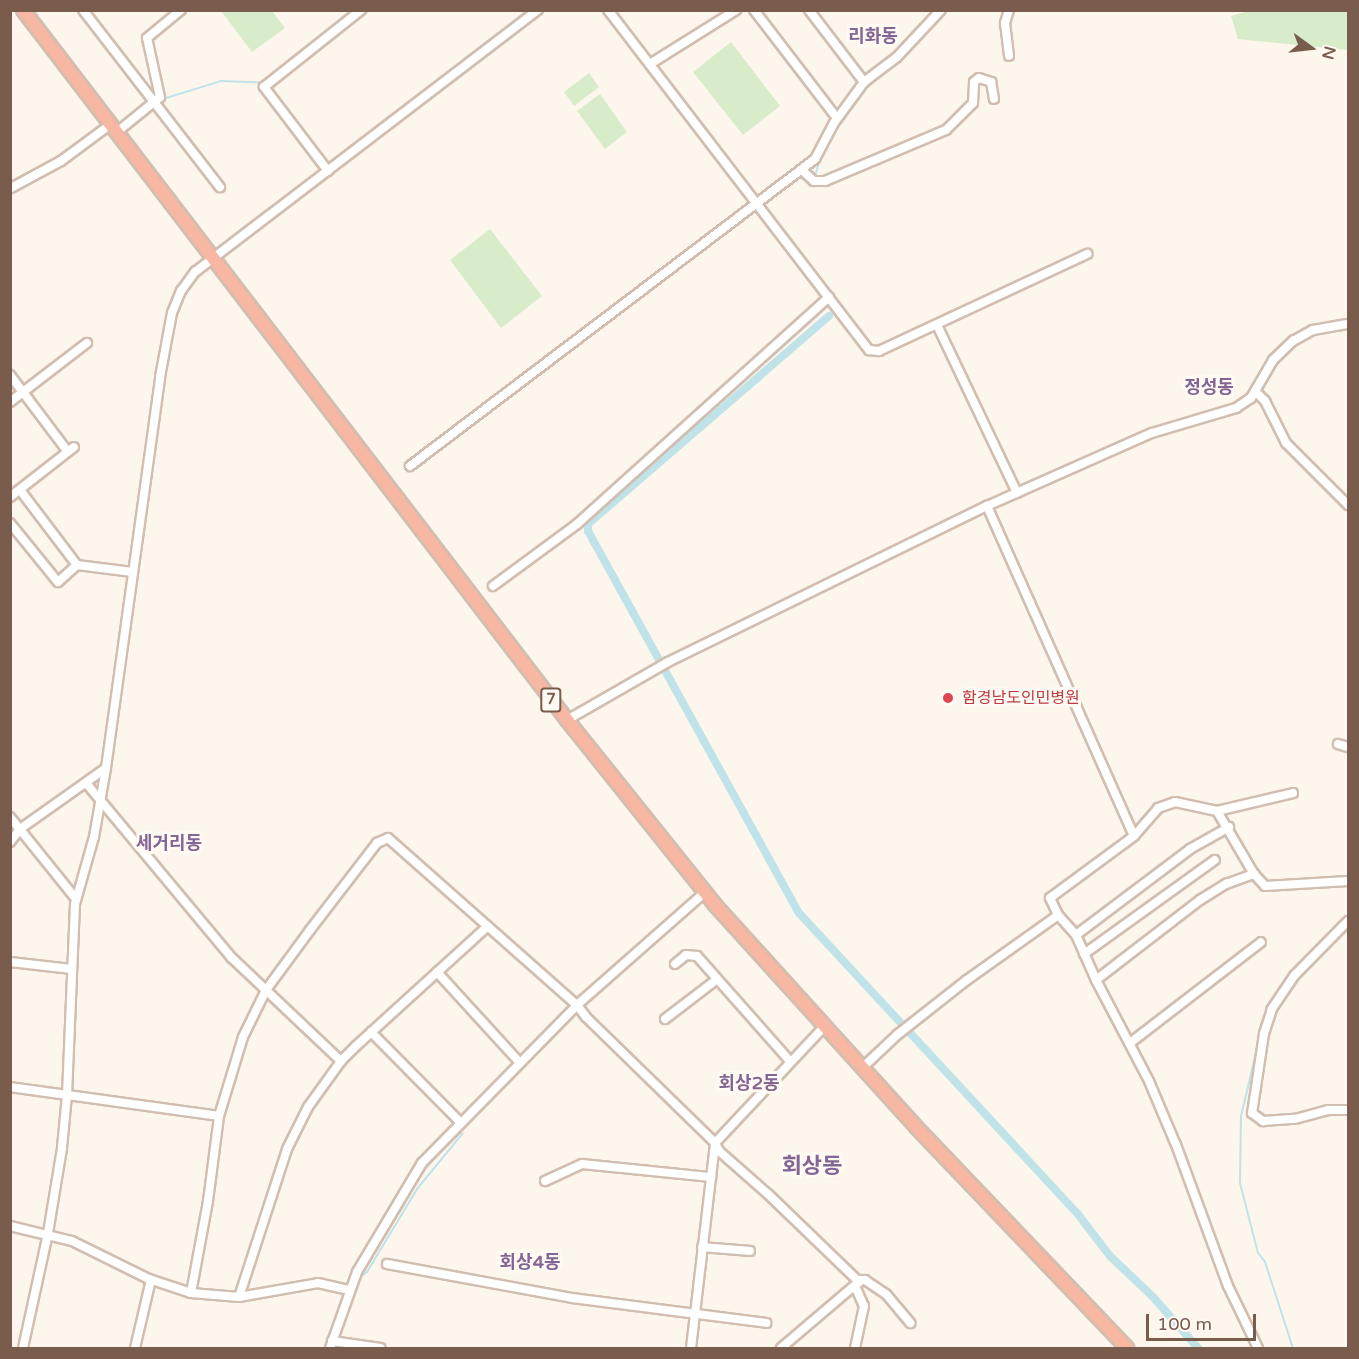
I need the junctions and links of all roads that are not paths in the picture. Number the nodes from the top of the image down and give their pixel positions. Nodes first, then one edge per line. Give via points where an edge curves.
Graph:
1 (23, 10) edge
2 (83, 10) edge
3 (181, 10) edge
4 (361, 10) edge
5 (538, 10) edge
6 (608, 10) edge
7 (736, 10) edge
8 (754, 10) edge
9 (809, 10) edge
10 (941, 10) edge
11 (1009, 10) edge
12 (1009, 56) dead end
13 (650, 64) junction
14 (864, 82) junction
15 (994, 99) dead end
16 (154, 102) junction
17 (837, 118) junction
18 (114, 128) junction
19 (802, 170) junction
20 (328, 171) junction
21 (220, 187) dead end
22 (11, 188) edge
23 (755, 203) junction
24 (1087, 254) dead end
25 (213, 258) junction
26 (829, 297) junction
27 (1348, 324) edge
28 (937, 325) junction
29 (87, 343) dead end
30 (10, 375) edge
31 (23, 392) junction
32 (1256, 392) junction
33 (10, 402) edge
34 (410, 466) dead end
35 (20, 490) junction
36 (1017, 493) junction
37 (10, 497) edge
38 (1348, 505) edge
39 (987, 506) junction
40 (10, 523) edge
41 (77, 566) junction
42 (133, 572) junction
43 (493, 586) dead end
44 (567, 720) junction
45 (1338, 744) dead end
46 (1348, 747) edge
47 (106, 768) junction
48 (86, 783) junction
49 (1293, 793) dead end
50 (100, 799) junction
51 (1217, 811) junction
52 (10, 817) edge
53 (1229, 827) junction
54 (15, 829) edge
55 (1134, 836) junction
56 (10, 842) edge
57 (1215, 860) dead end
58 (1254, 874) junction
59 (1348, 881) edge
60 (705, 892) junction
61 (76, 899) junction
62 (1058, 915) junction
63 (1348, 921) edge
64 (488, 926) junction
65 (1076, 935) junction
66 (1261, 942) dead end
67 (1084, 954) junction
68 (10, 962) edge
69 (675, 964) dead end
70 (72, 969) junction
71 (436, 972) junction
72 (716, 980) junction
73 (1096, 980) junction
74 (266, 990) junction
75 (577, 1005) junction
76 (665, 1019) dead end
77 (824, 1026) junction
78 (371, 1032) junction
79 (1130, 1043) junction
80 (341, 1061) junction
81 (790, 1061) junction
82 (519, 1063) junction
83 (862, 1068) junction
84 (10, 1087) edge
85 (67, 1095) junction
86 (1348, 1110) edge
87 (219, 1116) junction
88 (461, 1123) junction
89 (715, 1143) junction
90 (711, 1177) junction
91 (545, 1181) dead end
92 (10, 1226) edge
93 (48, 1233) junction
94 (702, 1247) junction
95 (750, 1251) dead end
96 (387, 1264) dead end
97 (151, 1280) junction
98 (857, 1284) junction
99 (348, 1290) junction
100 (191, 1293) junction
101 (239, 1296) junction
102 (694, 1316) junction
103 (765, 1323) dead end
104 (910, 1323) dead end
105 (331, 1345) edge
106 (23, 1348) edge
107 (135, 1348) edge
108 (381, 1348) edge
109 (691, 1348) edge
110 (781, 1348) edge
111 (855, 1348) edge
112 (1127, 1348) edge
113 (1258, 1348) edge

1 - 18 highway, 7
2 - 16 street
3 - 16 street via 147,38 160,97
4 - 20 street via 264,87
5 - 20 street
6 - 13 street
7 - 13 street
8 - 17 street
9 - 14 street
10 - 14 street via 897,57
11 - 12 street via 1005,23
13 - 23 street
14 - 17 street
15 - 19 street via 991,82 979,78 974,82 972,103 946,130 825,181 814,181
16 - 18 street
16 - 21 street
17 - 19 street via 815,159
18 - 22 street
18 - 25 highway, 7
19 - 23 street
20 - 25 street
23 - 26 street
23 - 34 street
24 - 28 street
25 - 42 street via 185,284 169,323
25 - 44 highway, 7
26 - 28 street via 874,352
26 - 43 street via 586,516
27 - 32 street via 1312,330 1293,341 1273,360
28 - 36 street
29 - 31 street
30 - 31 street
31 - 33 street
31 - 35 street via 71,449
32 - 36 street via 1221,414 1152,433
32 - 38 street via 1265,401 1286,443
35 - 37 street
35 - 41 street
36 - 39 street
39 - 44 street via 668,662
39 - 55 street
40 - 41 street via 58,582
41 - 42 street
42 - 47 street
44 - 60 highway, 7
45 - 46 street
47 - 48 street
47 - 50 street
48 - 50 street
48 - 54 street
49 - 51 street
50 - 61 street
50 - 74 street via 232,958
51 - 53 street
51 - 55 street via 1175,802 1158,808
52 - 54 street
53 - 58 street
53 - 65 street via 1190,849
54 - 56 street
54 - 61 street
55 - 62 street via 1050,898
57 - 67 street
58 - 59 street via 1265,886
58 - 73 street via 1226,884 1200,900
60 - 75 street
60 - 77 highway, 7
61 - 70 street
62 - 65 street
62 - 83 street via 913,1022
63 - 86 street via 1294,976 1272,1009 1264,1034 1252,1113 1263,1121
64 - 71 street
64 - 74 street via 384,838
64 - 75 street
65 - 67 street
66 - 79 street
67 - 73 street
68 - 70 street
69 - 72 street via 687,955 697,956
70 - 85 street
71 - 78 street
71 - 82 street
72 - 76 street
72 - 81 street
73 - 79 street
74 - 80 street
74 - 87 street via 243,1037
75 - 82 street
75 - 89 street
77 - 81 street
77 - 83 highway, 7
78 - 80 street
78 - 88 street
79 - 113 street via 1170,1129 1232,1297
80 - 101 street via 308,1107 287,1149
81 - 89 street
82 - 88 street
83 - 112 highway, 7
84 - 85 street
85 - 87 street
85 - 93 street
87 - 100 street
88 - 99 street via 422,1163
89 - 90 street
89 - 98 street
90 - 91 street via 582,1164
90 - 94 street
92 - 93 street
93 - 97 street
93 - 106 street
94 - 95 street
94 - 102 street
96 - 102 street
97 - 100 street
97 - 107 street
98 - 104 street via 866,1280 886,1294
98 - 110 street
98 - 111 street via 864,1306
99 - 101 street via 312,1283
99 - 105 street
100 - 101 street
102 - 103 street
102 - 109 street
105 - 108 street

